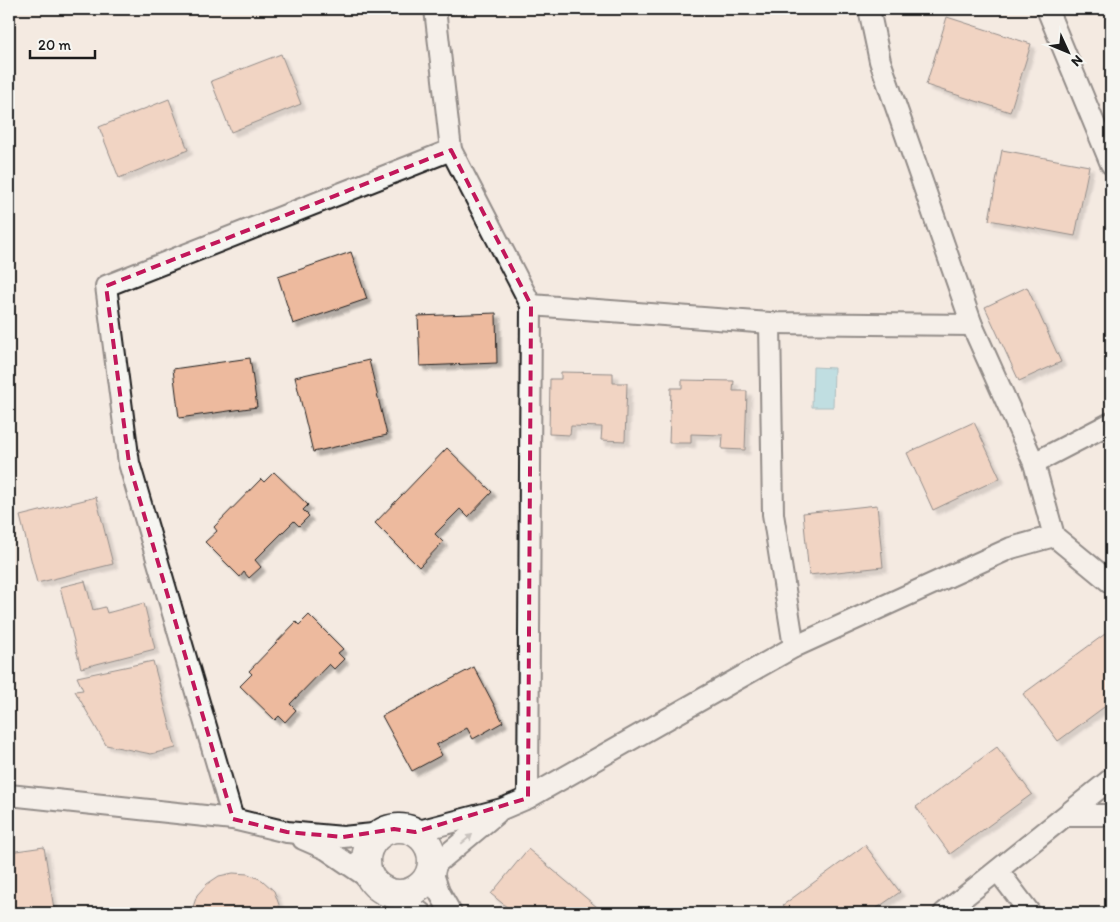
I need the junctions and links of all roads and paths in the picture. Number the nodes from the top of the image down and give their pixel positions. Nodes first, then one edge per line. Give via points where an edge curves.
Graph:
1 (435, 9) edge
2 (869, 9) edge
3 (1047, 9) edge
4 (451, 150) junction
5 (1111, 164) edge
6 (531, 305) junction
7 (770, 323) junction
8 (972, 325) junction
9 (1111, 422) edge
10 (1034, 463) junction
11 (1054, 536) junction
12 (1111, 583) edge
13 (794, 647) junction
14 (1111, 779) edge
15 (9, 795) edge
16 (528, 798) junction
17 (502, 809) junction
18 (1067, 815) junction
19 (1111, 815) edge
20 (232, 819) junction
21 (287, 832) junction
22 (415, 832) junction
23 (383, 833) junction
24 (431, 868) junction
25 (998, 871) junction
26 (382, 887) junction
27 (421, 913) edge
28 (451, 913) edge
29 (944, 913) edge
30 (1030, 913) edge

1 - 4 street
2 - 8 street via 880,61
3 - 5 street
4 - 6 street
4 - 20 street via 106,286 129,464
6 - 7 street
6 - 16 street
7 - 8 street
7 - 13 street via 773,514
8 - 10 street
9 - 10 street
10 - 11 street
11 - 12 street
11 - 13 street via 1011,548
13 - 16 street
14 - 18 street
15 - 20 street
16 - 17 street
17 - 22 street
24 -> 17 street
18 - 19 street
18 - 25 street
20 - 21 street
21 - 23 street via 343,837
21 - 26 street via 326,849
22 - 23 street via 394,829
22 - 24 street via 429,848
23 - 26 street via 369,849 366,860 368,871
24 - 26 street via 427,878 416,889 401,894
24 - 28 street
25 - 29 street
25 - 30 street
26 - 27 street

